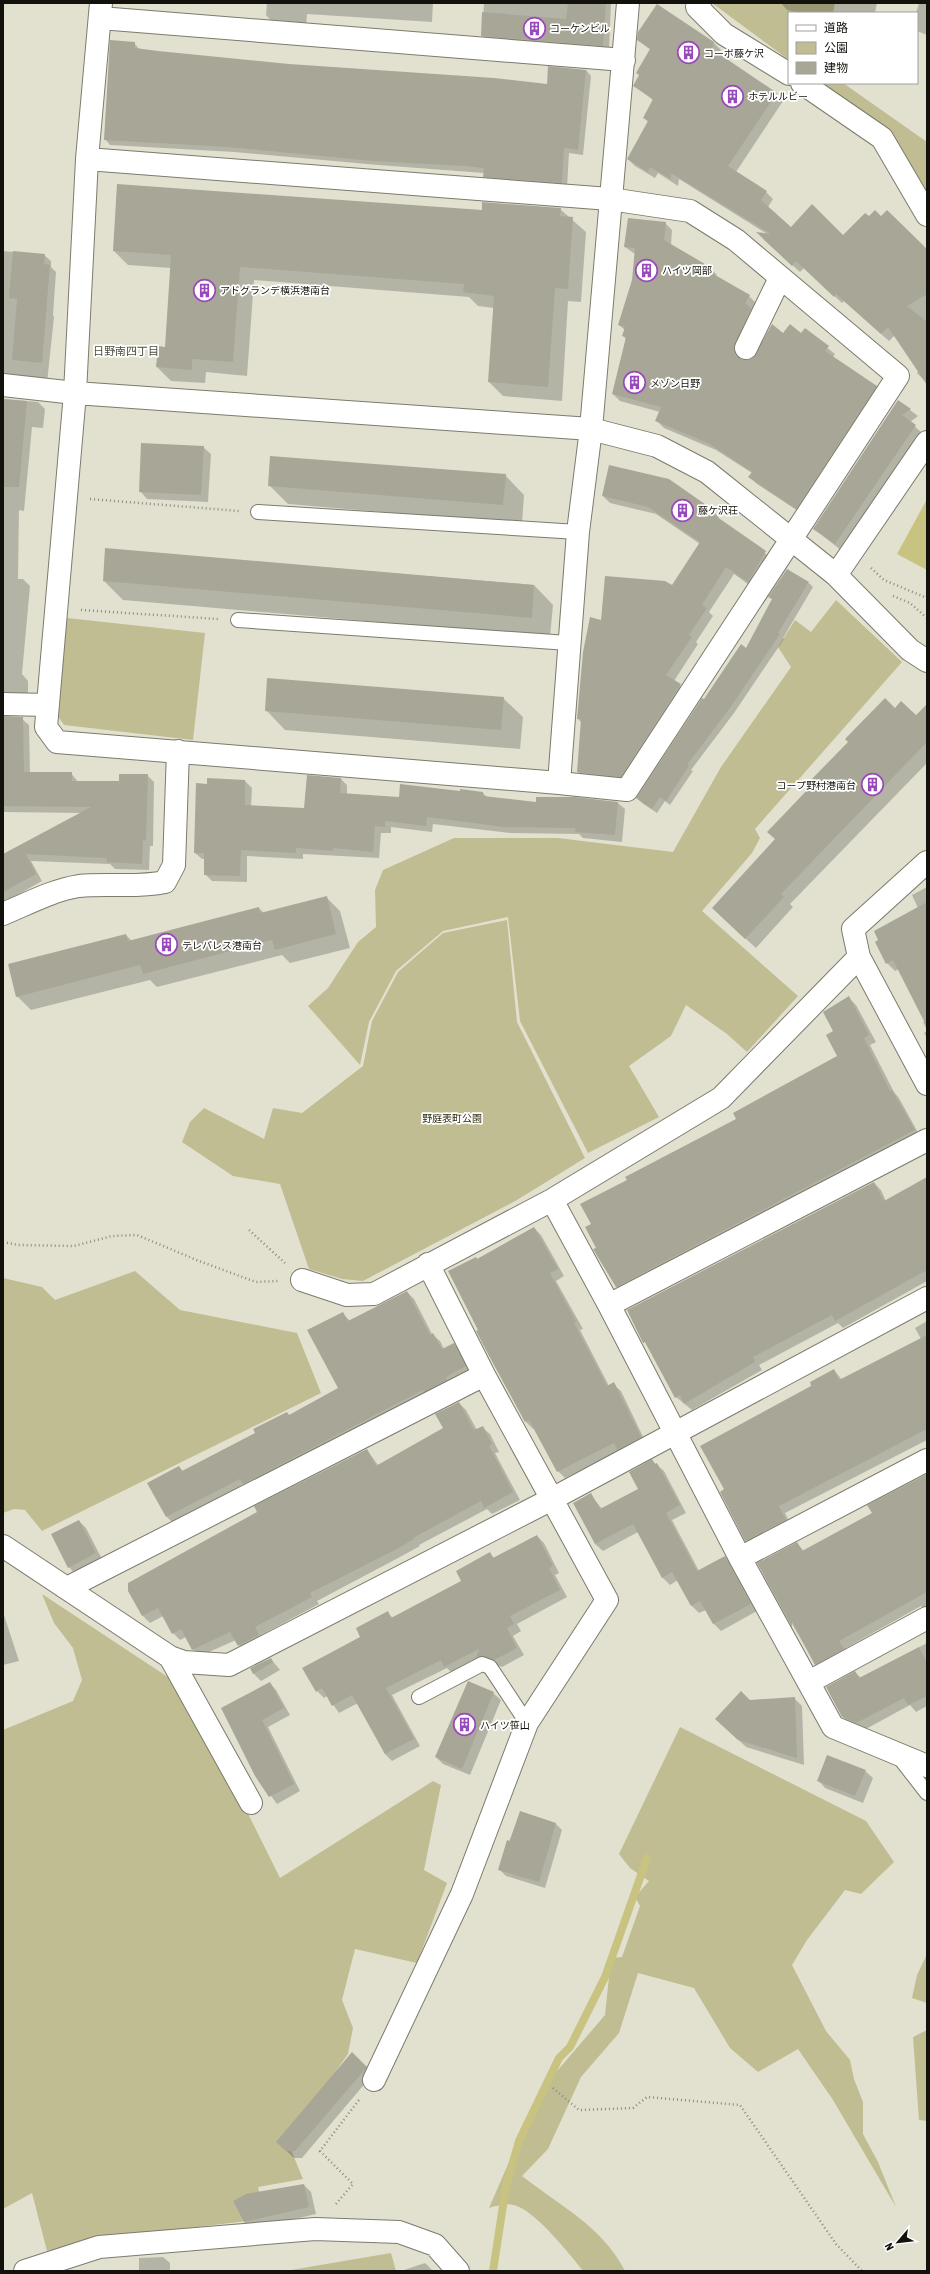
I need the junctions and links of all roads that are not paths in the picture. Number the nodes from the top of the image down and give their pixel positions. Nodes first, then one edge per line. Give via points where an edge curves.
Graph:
1 (628, 3) edge
2 (700, 3) edge
3 (101, 10) edge
4 (624, 60) junction
5 (788, 73) edge
6 (803, 84) edge
7 (87, 159) junction
8 (610, 200) junction
9 (927, 215) edge
10 (780, 278) junction
11 (746, 348) dead end
12 (3, 385) edge
13 (75, 393) junction
14 (591, 429) junction
15 (927, 442) edge
16 (258, 512) road end
17 (578, 532) junction
18 (791, 537) junction
19 (836, 575) junction
20 (238, 620) road end
21 (568, 643) junction
22 (927, 661) edge
23 (3, 704) edge
24 (48, 705) junction
25 (178, 751) junction
26 (560, 783) junction
27 (927, 862) edge
28 (3, 914) edge
29 (859, 957) junction
30 (927, 1084) edge
31 (927, 1140) edge
32 (552, 1200) junction
33 (428, 1264) junction
34 (302, 1280) road end
35 (927, 1298) edge
36 (609, 1305) junction
37 (484, 1375) junction
38 (674, 1434) junction
39 (927, 1460) edge
40 (552, 1498) junction
41 (3, 1546) edge
42 (740, 1558) junction
43 (67, 1588) junction
44 (927, 1618) edge
45 (170, 1656) junction
46 (809, 1682) junction
47 (419, 1697) dead end
48 (527, 1723) junction
49 (894, 1751) junction
50 (927, 1766) edge
51 (927, 1792) edge
52 (251, 1803) dead end
53 (374, 2080) road end
54 (24, 2271) edge
55 (458, 2271) edge

1 - 4 street
2 - 5 street via 697,7 724,34
3 - 4 street
3 - 7 street
4 - 8 street
6 - 9 street via 882,138
7 - 8 street
7 - 13 street
8 - 10 street via 690,211 736,240
8 - 14 street
10 - 11 street
10 - 18 street via 898,376
12 - 13 street
13 - 14 street
13 - 24 street
14 - 17 street
14 - 18 street via 657,446 707,472
15 - 19 street
16 - 17 lane
17 - 21 street
18 - 19 street
18 - 26 street via 627,790
19 - 22 street via 910,650
20 - 21 lane
21 - 26 street
23 - 24 street
24 - 25 street via 46,727 58,742
25 - 26 street
25 - 28 street via 174,865 166,882 148,886 78,886 40,898
27 - 29 street via 853,929
29 - 30 street
29 - 32 street via 721,1098
31 - 36 street
32 - 33 street
32 - 36 street
33 - 34 street via 374,1294 347,1296
33 - 37 street
35 - 38 street
36 - 38 street
37 - 40 street
37 - 43 street
38 - 40 street
38 - 42 street
39 - 42 street
40 - 45 street via 229,1664 184,1662
40 - 48 street via 607,1600
41 - 43 street
42 - 46 street
43 - 45 street
44 - 46 street
45 - 52 street
46 - 49 street via 833,1727
47 - 48 lane via 482,1664 490,1667
48 - 53 street via 462,1894
49 - 50 street
49 - 51 lane
54 - 55 street via 99,2247 315,2229 400,2232 435,2245

